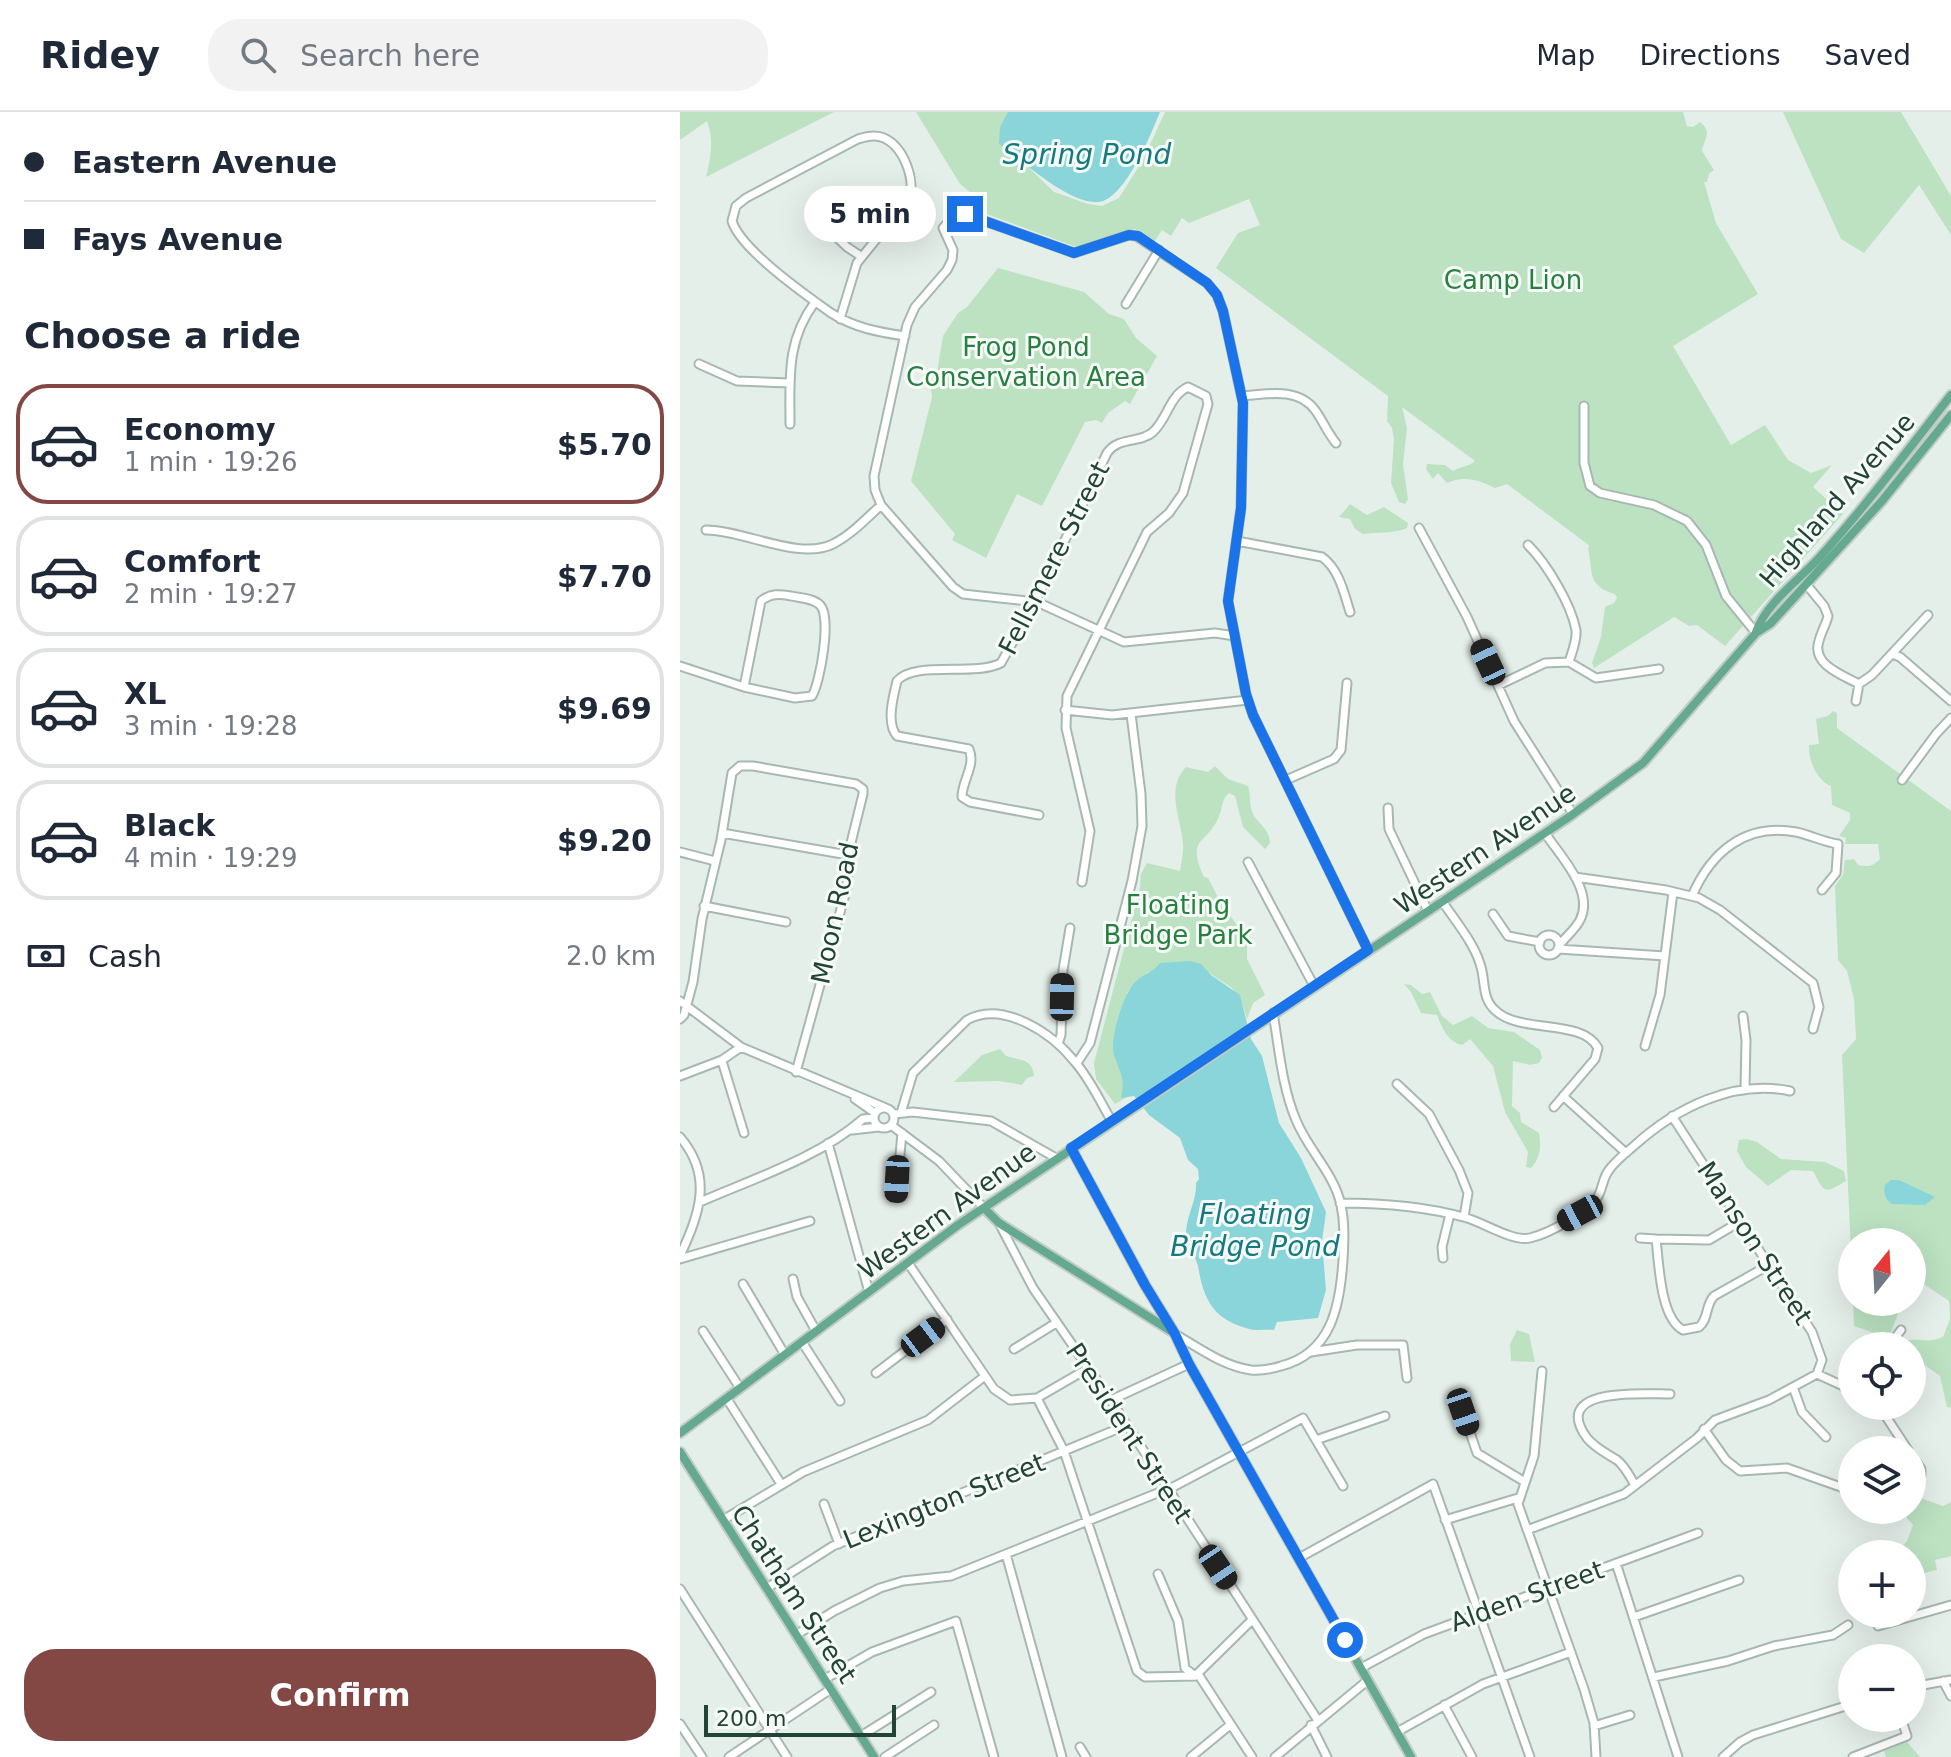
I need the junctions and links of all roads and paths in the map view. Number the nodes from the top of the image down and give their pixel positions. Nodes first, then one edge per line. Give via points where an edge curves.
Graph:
1 (827, 228) dead end
2 (1159, 250) junction
3 (862, 257) junction
4 (815, 302) junction
5 (1126, 304) dead end
6 (840, 319) junction
7 (905, 336) junction
8 (699, 364) dead end
9 (790, 383) junction
10 (1951, 395) edge
11 (1243, 396) junction
12 (1584, 406) dead end
13 (1951, 415) edge
14 (790, 424) dead end
15 (1336, 443) dead end
16 (881, 505) junction
17 (1419, 528) dead end
18 (706, 530) dead end
19 (1237, 541) junction
20 (1528, 545) dead end
21 (1806, 584) junction
22 (1035, 602) junction
23 (1350, 612) dead end
24 (1928, 615) dead end
25 (1098, 630) junction
26 (1756, 633) junction
27 (1235, 636) junction
28 (1892, 654) junction
29 (1737, 656) joint
30 (1569, 662) junction
31 (680, 666) edge
32 (1659, 669) dead end
33 (1347, 683) dead end
34 (1859, 684) junction
35 (1499, 685) junction
36 (744, 687) junction
37 (1248, 700) junction
38 (1856, 701) dead end
39 (1951, 701) edge
40 (1065, 710) junction
41 (1131, 714) junction
42 (1951, 718) edge
43 (1286, 780) junction
44 (1902, 780) dead end
45 (1388, 808) dead end
46 (1573, 814) junction
47 (1039, 815) dead end
48 (722, 833) junction
49 (1545, 833) junction
50 (680, 852) edge
51 (848, 855) junction
52 (715, 861) junction
53 (1248, 862) dead end
54 (1575, 877) junction
55 (1082, 882) dead end
56 (1822, 890) dead end
57 (1673, 892) junction
58 (1692, 896) junction
59 (1442, 901) junction
60 (704, 906) junction
61 (1428, 911) junction
62 (1493, 914) dead end
63 (786, 922) dead end
64 (1070, 928) dead end
65 (1540, 942) junction
66 (1559, 947) junction
67 (1368, 950) junction
68 (1665, 956) junction
69 (1314, 986) junction
70 (683, 1002) edge
71 (1273, 1013) junction
72 (1743, 1016) dead end
73 (680, 1019) edge
74 (1813, 1029) dead end
75 (1058, 1044) junction
76 (1645, 1046) dead end
77 (741, 1047) junction
78 (722, 1061) junction
79 (1077, 1063) junction
80 (796, 1072) junction
81 (680, 1076) edge
82 (1397, 1084) dead end
83 (1745, 1089) junction
84 (1790, 1091) dead end
85 (846, 1093) junction
86 (1563, 1096) junction
87 (863, 1106) junction
88 (1554, 1107) dead end
89 (886, 1108) junction
90 (897, 1114) junction
91 (875, 1116) junction
92 (1672, 1116) junction
93 (863, 1119) junction
94 (1111, 1120) junction
95 (891, 1125) junction
96 (880, 1127) junction
97 (849, 1131) junction
98 (744, 1133) dead end
99 (902, 1133) junction
100 (680, 1137) edge
101 (828, 1143) junction
102 (1071, 1148) junction
103 (1626, 1153) junction
104 (1056, 1158) junction
105 (896, 1197) dead end
106 (700, 1202) junction
107 (1340, 1203) junction
108 (984, 1208) junction
109 (1450, 1214) junction
110 (1464, 1217) junction
111 (810, 1221) dead end
112 (1741, 1221) junction
113 (999, 1223) junction
114 (1640, 1238) dead end
115 (1656, 1239) junction
116 (680, 1257) edge
117 (1443, 1258) dead end
118 (908, 1263) junction
119 (1769, 1265) junction
120 (793, 1279) dead end
121 (743, 1284) dead end
122 (869, 1292) junction
123 (947, 1319) junction
124 (1056, 1323) junction
125 (703, 1331) dead end
126 (816, 1331) junction
127 (1175, 1334) junction
128 (802, 1342) junction
129 (1014, 1349) dead end
130 (1309, 1352) junction
131 (785, 1355) junction
132 (1189, 1364) junction
133 (1087, 1369) junction
134 (1542, 1371) dead end
135 (876, 1373) dead end
136 (1817, 1374) junction
137 (985, 1376) junction
138 (1407, 1378) dead end
139 (1838, 1384) edge
140 (1793, 1387) junction
141 (740, 1388) junction
142 (1670, 1394) dead end
143 (1037, 1398) junction
144 (727, 1399) junction
145 (1111, 1400) junction
146 (840, 1401) dead end
147 (1463, 1412) dead end
148 (1385, 1416) dead end
149 (1127, 1425) junction
150 (1704, 1429) junction
151 (680, 1433) edge
152 (1826, 1437) dead end
153 (1316, 1440) junction
154 (1064, 1451) junction
155 (680, 1452) edge
156 (1239, 1452) junction
157 (1525, 1482) junction
158 (781, 1484) junction
159 (1635, 1485) junction
160 (1343, 1486) dead end
161 (1838, 1486) edge
162 (1166, 1489) junction
163 (1518, 1498) junction
164 (824, 1504) dead end
165 (723, 1520) junction
166 (1445, 1520) junction
167 (1087, 1521) junction
168 (1527, 1530) junction
169 (1698, 1533) dead end
170 (839, 1544) junction
171 (1006, 1554) junction
172 (1299, 1558) junction
173 (1616, 1563) junction
174 (1158, 1574) dead end
175 (1739, 1580) dead end
176 (767, 1588) junction
177 (1548, 1588) junction
178 (680, 1589) edge
179 (1951, 1605) edge
180 (1926, 1612) edge
181 (1479, 1615) junction
182 (1634, 1617) junction
183 (1252, 1620) junction
184 (1844, 1628) edge
185 (796, 1635) junction
186 (1571, 1652) junction
187 (1361, 1668) junction
188 (1196, 1675) junction
189 (1502, 1676) junction
190 (1654, 1677) junction
191 (825, 1679) junction
192 (1367, 1681) junction
193 (1947, 1681) edge
194 (1926, 1685) edge
195 (831, 1689) junction
196 (931, 1692) dead end
197 (1951, 1696) edge
198 (1444, 1705) junction
199 (1838, 1708) edge
200 (1630, 1715) dead end
201 (1314, 1722) junction
202 (680, 1724) edge
203 (934, 1725) dead end
204 (1230, 1725) junction
205 (1594, 1726) junction
206 (770, 1730) junction
207 (1397, 1732) junction
208 (1906, 1732) edge
209 (861, 1736) junction
210 (1080, 1747) dead end
211 (702, 1757) edge
212 (729, 1757) edge
213 (787, 1757) edge
214 (874, 1757) edge
215 (885, 1757) edge
216 (994, 1757) edge
217 (1062, 1757) edge
218 (1086, 1757) edge
219 (1191, 1757) edge
220 (1252, 1757) edge
221 (1275, 1757) edge
222 (1327, 1757) edge
223 (1411, 1757) edge
224 (1472, 1757) edge
225 (1530, 1757) edge
226 (1596, 1757) edge
227 (1678, 1757) edge
228 (1723, 1757) edge
229 (1853, 1757) edge

1 - 3 street
2 - 5 street
2 - 7 street via 1129,235 1074,253 965,214 951,217 943,228 953,250 950,266 915,307
2 - 11 street via 1217,295
3 - 4 street via 912,191 908,170 885,138 858,139 736,206 732,221 738,232 772,269
3 - 6 street
4 - 6 street
4 - 9 street via 797,331
6 - 7 street
7 - 16 street via 874,476
8 - 9 street via 737,381
9 - 14 street
10 - 26 main road, Highland Avenue via 1856,515 1762,617
11 - 15 street via 1287,394 1302,399
11 - 19 street
12 - 26 street via 1584,463 1590,486 1687,521 1706,545 1726,596
13 - 21 main road, Highland Avenue
16 - 18 street via 835,543 815,549
16 - 22 street via 959,591
17 - 35 street
19 - 23 street via 1322,557 1338,577
19 - 27 street via 1228,601
20 - 30 street via 1545,562 1575,630
21 - 26 main road, Highland Avenue
21 - 34 street via 1828,616 1818,642 1820,658
22 - 25 street
22 - 25 street, Fellsmere Street via 1107,453 1120,442 1151,433 1179,391 1188,387 1206,396 1208,404 1183,493 1147,532
22 - 47 street, Fellsmere Street via 1005,659 996,666 909,673 897,681 891,723 897,736 971,752 963,798
24 - 28 street
25 - 27 street via 1124,642 1215,633
25 - 40 street
26 - 29 main road, Highland Avenue
27 - 37 street
28 - 34 street
28 - 39 street
29 - 46 main road, Western Avenue via 1643,763
30 - 32 street via 1596,678
30 - 35 street via 1545,663
31 - 36 street
33 - 43 street via 1341,750 1334,759
34 - 38 street
35 - 46 street via 1529,747
36 - 36 street via 761,601 777,594 820,604 825,624 812,696 795,698
37 - 41 street
37 - 43 street
40 - 41 street
40 - 55 street via 1090,831
41 - 79 street via 1142,813 1138,853 1090,1043
42 - 44 street
43 - 67 street
45 - 61 street via 1389,829
46 - 49 main road, Western Avenue
48 - 51 street
48 - 51 street, Moon Road via 735,768 753,766 863,789
48 - 52 street
49 - 54 street
49 - 59 main road, Western Avenue
50 - 52 street
51 - 80 street, Moon Road via 847,887
52 - 60 street
53 - 69 street
54 - 57 street
54 - 66 street via 1582,913
56 - 58 street via 1836,873 1838,844 1784,831 1742,839 1720,851
57 - 58 street
57 - 68 street
58 - 74 street via 1720,910 1813,983 1819,1007
59 - 61 main road, Western Avenue
59 - 86 street via 1475,952 1486,996 1497,1013 1585,1034 1595,1042 1595,1059
60 - 63 street
60 - 70 street via 693,982
61 - 67 main road, Western Avenue
62 - 65 street via 1508,936
64 - 75 street
65 - 66 street via 1551,936
65 - 66 street via 1547,955
66 - 68 street
67 - 69 main road, Western Avenue
68 - 76 street
69 - 71 main road, Western Avenue
70 - 73 street
70 - 77 street
71 - 94 main road, Western Avenue
71 - 107 street via 1296,1121
72 - 83 street
75 - 79 street
75 - 90 street via 1005,1013 972,1018 913,1073
77 - 78 street
77 - 80 street
78 - 81 street
78 - 98 street
79 - 94 street
80 - 85 street
82 - 110 street via 1429,1114 1459,1170 1468,1193
83 - 84 street
83 - 92 street
85 - 87 street
85 - 89 street
86 - 88 street
86 - 103 street
87 - 91 street
87 - 93 street
89 - 90 street
89 - 91 street
90 - 95 street
90 - 104 street via 991,1121
91 - 93 street
91 - 96 street
92 - 103 street
92 - 112 street, Manson Street
93 - 97 street
94 - 102 main road, Western Avenue
95 - 96 street
95 - 99 street
96 - 97 street
97 - 101 street
99 - 105 street
99 - 108 street via 939,1161
100 - 106 street via 698,1173
101 - 106 street
101 - 122 street
102 - 104 main road, Western Avenue
102 - 127 main road
103 - 110 street via 1609,1170 1593,1204 1540,1234 1519,1239
104 - 108 main road, Western Avenue
106 - 116 street
107 - 109 street via 1403,1204
107 - 130 street via 1344,1239 1339,1305 1330,1330
108 - 113 main road
108 - 118 main road, Western Avenue
109 - 110 street
109 - 117 street
111 - 116 street
112 - 115 street via 1709,1240
112 - 119 street, Manson Street
113 - 124 street, President Street
113 - 127 main road
114 - 115 street
115 - 119 street via 1666,1306 1672,1322 1689,1331 1704,1321 1714,1296
118 - 122 main road, Western Avenue
118 - 123 street
119 - 136 street, Manson Street via 1819,1346
120 - 126 street
121 - 131 street
122 - 126 main road, Western Avenue
123 - 135 street
123 - 137 street
124 - 129 street
124 - 133 street, President Street
125 - 141 street
126 - 128 main road, Western Avenue
127 - 130 street via 1219,1360 1253,1370 1287,1365
127 - 132 main road
128 - 131 main road, Western Avenue
128 - 146 street
130 - 138 street via 1403,1345
131 - 141 main road, Western Avenue
132 - 145 street
132 - 156 main road
133 - 143 street
133 - 145 street, President Street
134 - 157 street via 1534,1456
136 - 139 street
136 - 140 street
137 - 143 street via 1004,1398
137 - 158 street via 928,1420
140 - 150 street
140 - 152 street via 1802,1412
141 - 144 main road, Western Avenue
142 - 159 street via 1606,1395 1582,1408 1579,1420 1586,1436 1623,1465
143 - 154 street
144 - 151 main road, Western Avenue
144 - 158 street
145 - 149 street, President Street
147 - 157 street via 1477,1453
148 - 153 street
149 - 154 street, Lexington Street
149 - 162 street, President Street
150 - 159 street
150 - 161 street via 1740,1471 1787,1468
153 - 156 street via 1303,1418
153 - 160 street
154 - 167 street
154 - 170 street, Lexington Street
155 - 165 main road, Chatham Street
156 - 162 street
156 - 172 main road
157 - 163 street
158 - 165 street
159 - 168 street via 1613,1499
162 - 167 street
162 - 183 street, President Street
163 - 166 street
163 - 168 street
164 - 170 street
165 - 176 main road, Chatham Street
166 - 172 street via 1433,1484
166 - 181 street
167 - 171 street
167 - 188 street via 1142,1676
168 - 177 street
169 - 173 street, Alden Street
170 - 176 street, Lexington Street
171 - 185 street via 951,1576 880,1588
171 - 217 street
172 - 187 main road
173 - 177 street, Alden Street
173 - 182 street
174 - 188 street via 1178,1621 1185,1668
175 - 182 street
176 - 185 main road, Chatham Street
177 - 181 street, Alden Street
177 - 186 street
178 - 206 street
179 - 180 street
181 - 187 street, Alden Street via 1414,1638
181 - 189 street
182 - 190 street
183 - 188 street
183 - 201 street, President Street
184 - 190 street via 1833,1635
185 - 191 main road, Chatham Street
186 - 189 street
186 - 205 street
187 - 192 main road
188 - 204 street
189 - 198 street
189 - 225 street
190 - 227 street
191 - 195 main road, Chatham Street
191 - 216 street via 872,1652 956,1621
192 - 201 street
192 - 207 main road
193 - 194 street
193 - 197 street
195 - 206 street
195 - 209 main road, Chatham Street
196 - 209 street
198 - 207 street
198 - 224 street
199 - 228 street via 1753,1735
200 - 205 street
201 - 221 street
201 - 222 street, President Street
202 - 211 street
203 - 215 street
204 - 219 street
204 - 220 street
205 - 226 street
206 - 212 street
206 - 213 street
207 - 223 main road
208 - 229 street via 1907,1736
209 - 214 main road, Chatham Street
210 - 218 street

